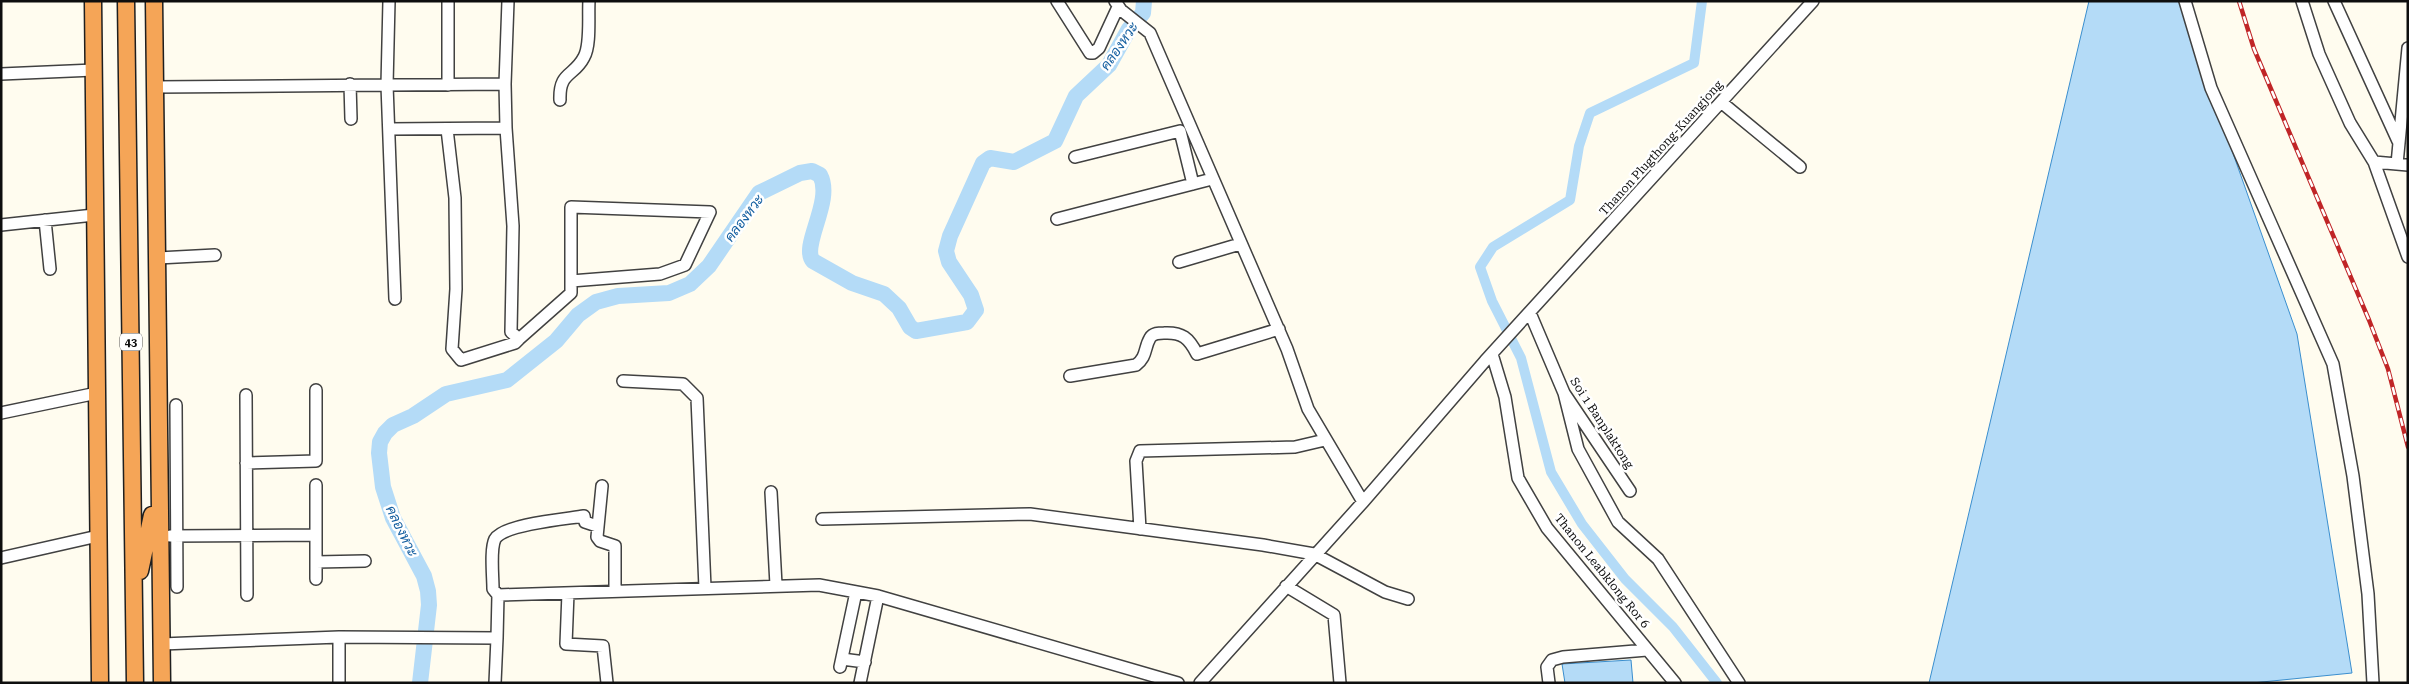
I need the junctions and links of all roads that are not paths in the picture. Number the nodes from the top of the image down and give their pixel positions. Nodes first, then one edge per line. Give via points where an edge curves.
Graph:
1 (93, 1) edge
2 (126, 1) edge
3 (154, 1) edge
4 (389, 1) edge
5 (448, 1) edge
6 (508, 1) edge
7 (589, 1) edge
8 (1057, 1) edge
9 (1813, 1) edge
10 (2185, 1) edge
11 (2302, 1) edge
12 (2334, 1) edge
13 (1118, 6) edge
14 (2408, 48) edge
15 (94, 70) junction
16 (1, 74) edge
17 (350, 84) junction
18 (505, 84) junction
19 (387, 85) junction
20 (448, 85) junction
21 (156, 87) junction
22 (560, 100) dead end
23 (1721, 102) junction
24 (351, 120) dead end
25 (447, 128) junction
26 (506, 128) junction
27 (390, 129) junction
28 (2398, 141) junction
29 (1075, 157) dead end
30 (2374, 162) junction
31 (2402, 165) edge
32 (1800, 167) dead end
33 (1212, 179) junction
34 (1193, 184) junction
35 (94, 215) junction
36 (1057, 219) dead end
37 (45, 220) junction
38 (1, 225) edge
39 (1240, 244) junction
40 (214, 255) dead end
41 (2408, 257) edge
42 (158, 258) junction
43 (1180, 262) dead end
44 (50, 269) dead end
45 (571, 281) junction
46 (395, 299) dead end
47 (1530, 313) junction
48 (1278, 329) junction
49 (519, 339) junction
50 (1492, 354) junction
51 (1070, 376) dead end
52 (623, 381) dead end
53 (316, 390) dead end
54 (97, 393) junction
55 (1564, 393) junction
56 (246, 395) dead end
57 (176, 405) dead end
58 (1, 413) edge
59 (1325, 440) junction
60 (246, 464) junction
61 (316, 485) dead end
62 (602, 486) dead end
63 (158, 488) junction
64 (1630, 491) dead end
65 (771, 492) dead end
66 (1363, 502) junction
67 (822, 519) dead end
68 (597, 526) junction
69 (1140, 529) junction
70 (246, 535) junction
71 (316, 535) junction
72 (98, 536) junction
73 (159, 536) junction
74 (176, 536) junction
75 (1314, 554) junction
76 (1, 558) edge
77 (365, 561) dead end
78 (316, 562) junction
79 (316, 579) dead end
80 (776, 585) junction
81 (1286, 586) junction
82 (176, 587) dead end
83 (704, 588) junction
84 (614, 591) junction
85 (856, 592) junction
86 (568, 593) junction
87 (246, 595) dead end
88 (498, 595) junction
89 (878, 596) junction
90 (134, 599) junction
91 (1408, 599) dead end
92 (339, 637) junction
93 (497, 638) junction
94 (162, 644) junction
95 (1647, 650) junction
96 (864, 662) junction
97 (100, 683) edge
98 (135, 683) edge
99 (162, 683) edge
100 (340, 683) edge
101 (495, 683) edge
102 (607, 683) edge
103 (860, 683) edge
104 (1178, 683) edge
105 (1200, 683) edge
106 (1340, 683) edge
107 (1549, 683) edge
108 (1675, 683) edge
109 (1738, 683) edge
110 (2373, 683) edge

1 - 15 highway
2 - 90 highway, 43
3 - 21 highway
4 - 19 street
5 - 20 street
6 - 18 street
7 - 22 street via 586,52 561,83
8 - 13 street via 1093,54 1099,48
9 - 23 street, Thanon Plugthong-Kuangjong
10 - 110 street via 2211,88 2332,364 2353,476 2368,594
11 - 30 street via 2323,62 2350,123
12 - 28 street
13 - 33 street via 1150,33
14 - 28 street
15 - 16 street
15 - 35 highway
17 - 19 street
17 - 21 street
17 - 24 street
18 - 20 street
18 - 26 street
19 - 20 street
19 - 27 street
21 - 42 highway
23 - 32 street
23 - 47 street, Thanon Plugthong-Kuangjong
25 - 26 street
25 - 27 street
25 - 49 street via 455,198 456,289 452,348 461,360
26 - 49 street via 513,226 511,332
27 - 46 street
28 - 31 street
29 - 34 street via 1180,131
30 - 31 street
30 - 41 street
33 - 34 street
33 - 39 street
34 - 36 street
35 - 37 street
35 - 54 highway
37 - 38 street
37 - 44 street
39 - 43 street
39 - 48 street
40 - 42 street
42 - 63 highway
45 - 45 street via 660,274 685,266 710,212 571,207
45 - 49 street via 571,293
47 - 50 street, Thanon Plugthong-Kuangjong
47 - 55 street, Soi 1 Banplaktong
48 - 51 street via 1197,354 1182,334 1157,334 1150,338 1144,358 1136,365
48 - 59 street via 1308,409
50 - 66 street, Thanon Plugthong-Kuangjong
50 - 95 street, Thanon Leabklong Ror 6 via 1504,397 1518,478 1547,528
52 - 83 street via 683,384 697,398
53 - 60 street via 316,461
54 - 58 street
54 - 72 highway
55 - 64 street, Soi 1 Banplaktong
55 - 109 street via 1578,449 1618,522 1658,559
56 - 60 street
57 - 74 street
59 - 66 street
59 - 69 street via 1295,447 1140,452 1136,461
60 - 70 street
61 - 71 street
62 - 68 street
63 - 73 highway
63 - 90 highway
65 - 80 street
66 - 75 street, Thanon Plugthong-Kuangjong
67 - 69 street via 1030,514
68 - 84 street via 599,540 615,546
68 - 88 street via 585,522 584,516 501,533 493,545 493,588
69 - 75 street
70 - 71 street
70 - 74 street
70 - 87 street
71 - 78 street
72 - 76 street
72 - 97 highway
73 - 74 street
73 - 94 highway
74 - 82 street
75 - 81 street, Thanon Plugthong-Kuangjong
75 - 91 street via 1385,592
77 - 78 street
78 - 79 street
80 - 83 street
80 - 85 street via 819,585
81 - 105 street, Thanon Plugthong-Kuangjong
81 - 106 street via 1334,614
83 - 84 street
84 - 86 street
85 - 89 street
85 - 96 street via 841,663
86 - 88 street
86 - 102 street via 566,644 603,646
88 - 93 street
89 - 96 street
89 - 104 street
90 - 98 highway, 43
92 - 93 street
92 - 94 street
92 - 100 street
93 - 101 street
94 - 99 highway
95 - 107 street via 1552,660 1547,667
95 - 108 street, Thanon Leabklong Ror 6
96 - 103 street

